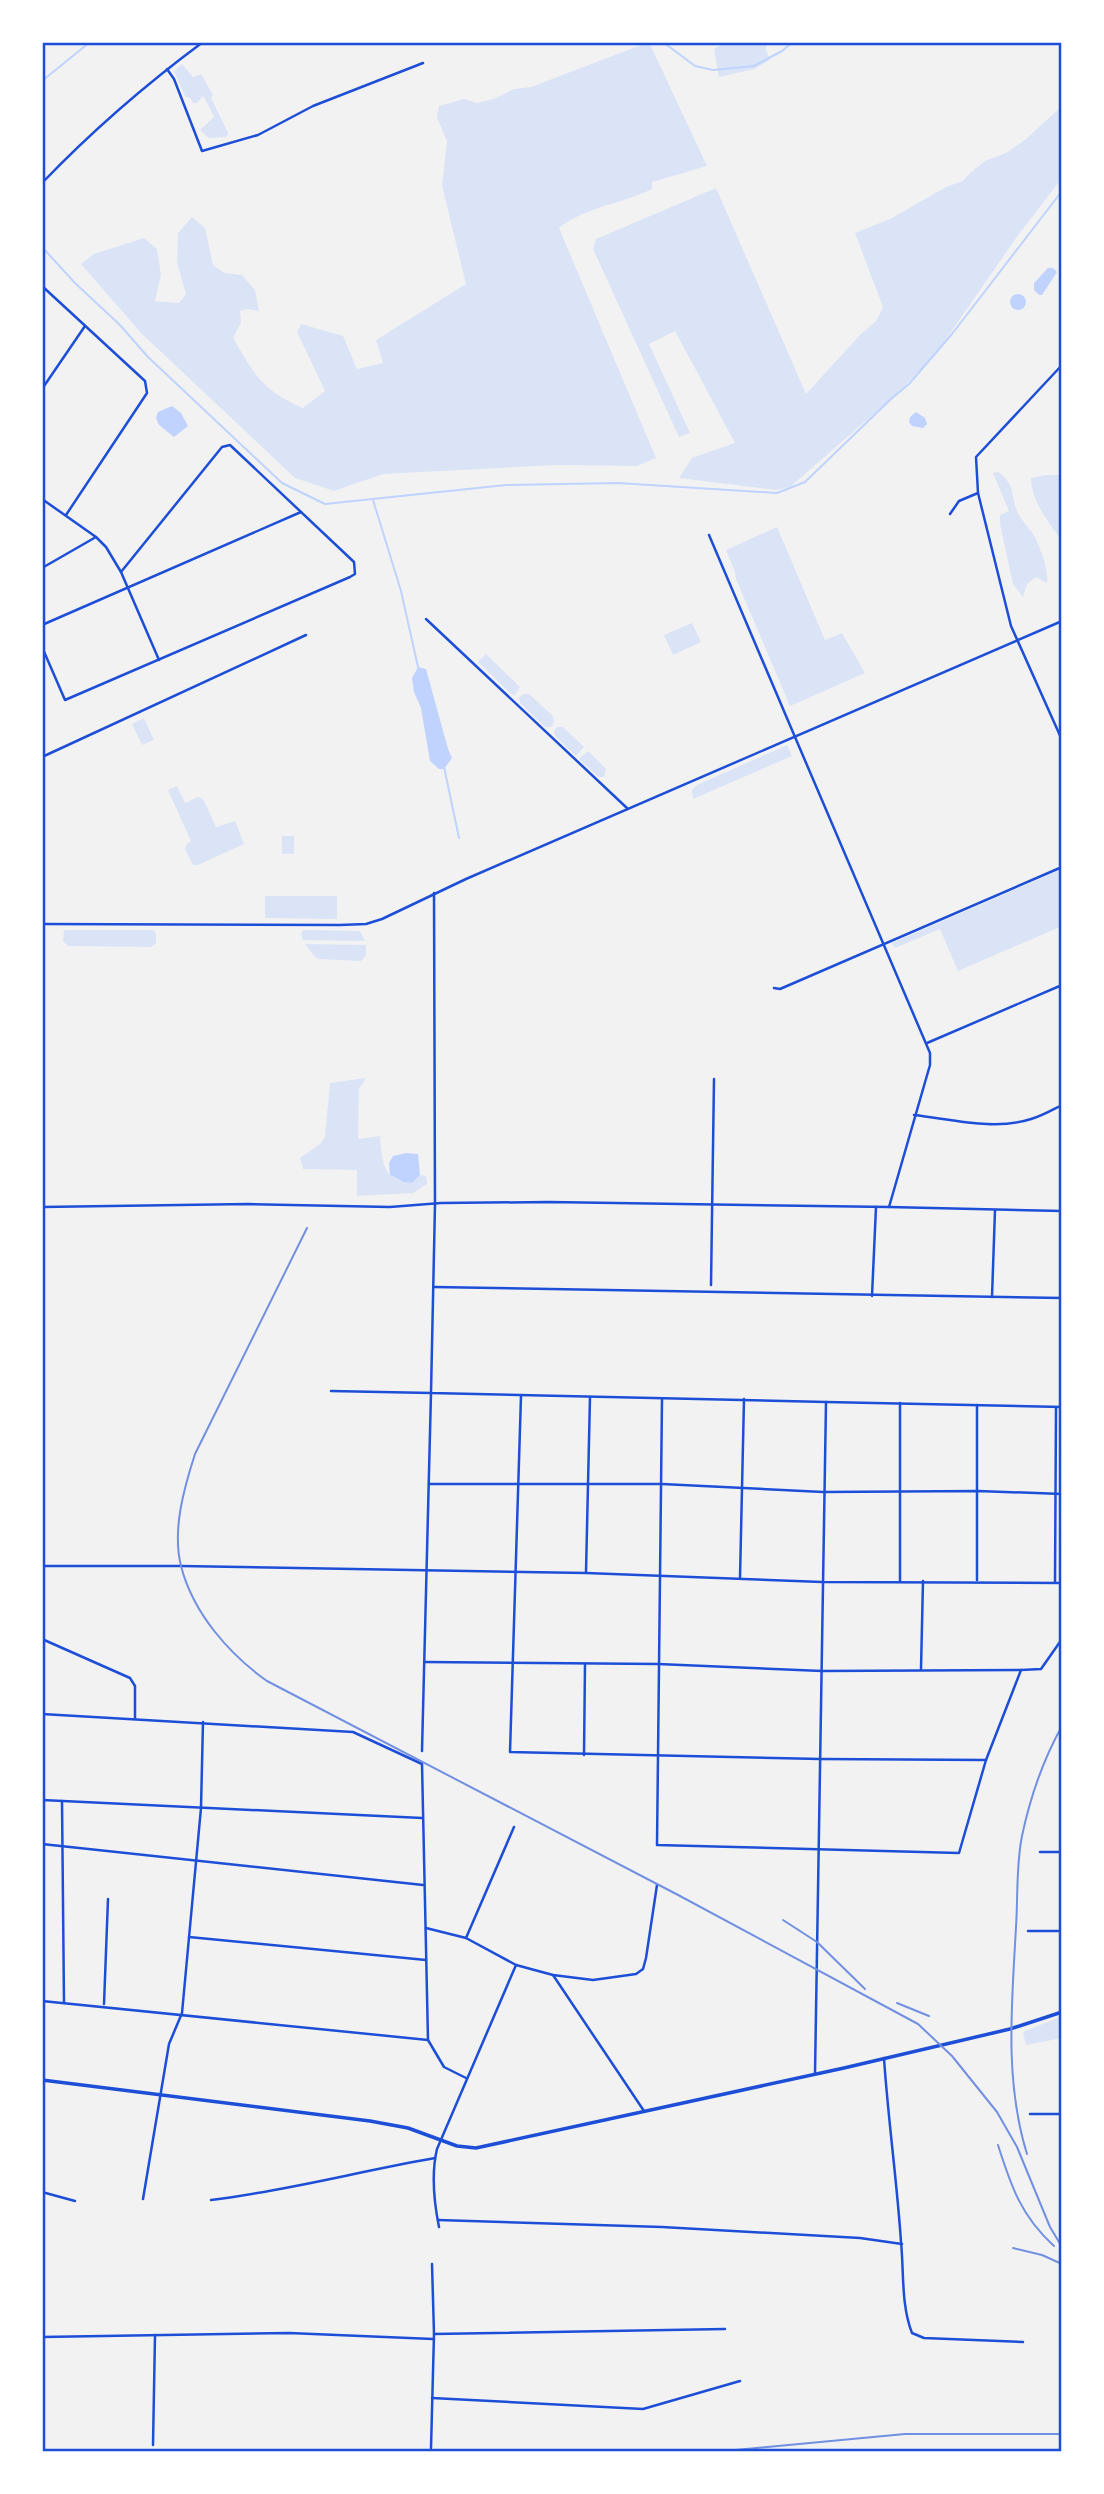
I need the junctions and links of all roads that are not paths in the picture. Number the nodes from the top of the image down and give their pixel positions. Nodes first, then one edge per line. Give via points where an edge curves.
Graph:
1 (203, 42) edge
2 (423, 63) dead end
3 (167, 69) junction
4 (42, 183) edge
5 (42, 286) edge
6 (85, 326) junction
7 (1062, 365) edge
8 (42, 389) edge
9 (978, 493) junction
10 (42, 499) edge
11 (301, 512) junction
12 (950, 514) dead end
13 (66, 515) junction
14 (709, 535) dead end
15 (96, 537) junction
16 (42, 568) edge
17 (121, 572) junction
18 (127, 588) junction
19 (426, 619) dead end
20 (1062, 621) edge
21 (42, 625) edge
22 (306, 635) dead end
23 (1017, 640) junction
24 (42, 647) edge
25 (159, 660) junction
26 (795, 737) junction
27 (1062, 740) edge
28 (42, 757) edge
29 (628, 809) junction
30 (1062, 867) edge
31 (434, 893) junction
32 (42, 923) edge
33 (884, 943) junction
34 (1062, 985) edge
35 (774, 988) dead end
36 (927, 1043) junction
37 (714, 1079) dead end
38 (1062, 1105) edge
39 (914, 1115) junction
40 (435, 1204) junction
41 (712, 1205) junction
42 (42, 1207) edge
43 (876, 1207) junction
44 (889, 1208) junction
45 (995, 1210) junction
46 (1062, 1211) edge
47 (711, 1285) dead end
48 (434, 1287) junction
49 (872, 1296) junction
50 (992, 1297) junction
51 (1062, 1298) edge
52 (331, 1391) dead end
53 (431, 1393) junction
54 (521, 1396) junction
55 (590, 1397) junction
56 (662, 1398) junction
57 (744, 1399) junction
58 (826, 1402) junction
59 (900, 1403) junction
60 (977, 1405) junction
61 (1056, 1407) junction
62 (1062, 1407) edge
63 (429, 1484) junction
64 (518, 1484) junction
65 (662, 1484) junction
66 (587, 1485) junction
67 (742, 1487) junction
68 (978, 1491) junction
69 (823, 1492) junction
70 (900, 1492) junction
71 (1057, 1494) junction
72 (1062, 1494) edge
73 (42, 1566) edge
74 (428, 1571) junction
75 (516, 1573) junction
76 (586, 1573) junction
77 (660, 1575) junction
78 (740, 1578) junction
79 (900, 1581) junction
80 (923, 1581) junction
81 (822, 1582) junction
82 (977, 1582) junction
83 (1055, 1583) junction
84 (1062, 1583) edge
85 (42, 1639) edge
86 (1062, 1639) edge
87 (425, 1662) junction
88 (513, 1663) junction
89 (585, 1664) junction
90 (658, 1664) junction
91 (921, 1670) junction
92 (1021, 1670) junction
93 (822, 1671) junction
94 (42, 1714) edge
95 (135, 1719) junction
96 (203, 1722) junction
97 (422, 1751) dead end
98 (584, 1755) junction
99 (656, 1756) junction
100 (820, 1759) junction
101 (986, 1760) junction
102 (42, 1800) edge
103 (62, 1801) junction
104 (201, 1808) junction
105 (422, 1818) junction
106 (514, 1826) dead end
107 (42, 1844) edge
108 (62, 1847) junction
109 (818, 1850) junction
110 (1040, 1852) dead end
111 (1062, 1852) edge
112 (197, 1861) junction
113 (423, 1885) junction
114 (657, 1885) dead end
115 (108, 1899) dead end
116 (426, 1928) junction
117 (1028, 1931) dead end
118 (1062, 1931) edge
119 (189, 1937) junction
120 (466, 1938) junction
121 (426, 1960) junction
122 (516, 1965) junction
123 (553, 1975) junction
124 (42, 2001) edge
125 (64, 2003) junction
126 (104, 2006) junction
127 (1062, 2012) edge
128 (182, 2013) junction
129 (428, 2040) junction
130 (884, 2058) junction
131 (815, 2074) junction
132 (466, 2078) junction
133 (42, 2080) edge
134 (159, 2095) junction
135 (645, 2111) junction
136 (1030, 2113) dead end
137 (1062, 2114) edge
138 (441, 2141) junction
139 (435, 2158) junction
140 (42, 2192) edge
141 (143, 2199) dead end
142 (211, 2200) dead end
143 (75, 2201) dead end
144 (438, 2220) junction
145 (439, 2227) dead end
146 (902, 2244) junction
147 (432, 2264) dead end
148 (726, 2329) dead end
149 (434, 2334) junction
150 (155, 2335) junction
151 (42, 2337) edge
152 (433, 2339) junction
153 (1023, 2342) dead end
154 (740, 2381) dead end
155 (432, 2398) junction
156 (153, 2445) dead end
157 (431, 2448) dead end

1 - 3 street
2 - 3 street via 313,106 258,135 202,150
3 - 4 street via 88,136
5 - 6 street
6 - 8 street
6 - 13 street via 145,381 147,393
7 - 9 street via 976,457
9 - 12 street via 960,501
9 - 23 street
10 - 13 street
11 - 17 street via 230,445 222,447
11 - 18 street
11 - 25 street via 354,562 355,574
13 - 15 street
14 - 26 street
15 - 16 street
15 - 17 street
17 - 18 street
18 - 21 street
18 - 25 street
19 - 29 street
20 - 23 street
22 - 28 street
23 - 26 street
23 - 27 street
24 - 25 street via 65,701
26 - 29 street
26 - 33 street
29 - 31 street
30 - 33 street
31 - 32 street via 382,919 359,925
31 - 40 street
33 - 35 street
33 - 36 street
34 - 36 street
36 - 39 street via 930,1065
37 - 41 street
38 - 39 street via 1010,1124
39 - 44 street
40 - 41 street
40 - 42 street
40 - 48 street
41 - 43 street
41 - 47 street
43 - 44 street
43 - 49 street
44 - 45 street
45 - 46 street
45 - 50 street
48 - 49 street
48 - 53 street
49 - 50 street
50 - 51 street
52 - 53 street
53 - 54 street
53 - 63 street
54 - 55 street
54 - 64 street
55 - 56 street
55 - 66 street
56 - 57 street
56 - 65 street
57 - 58 street
57 - 67 street
58 - 59 street
58 - 69 street
59 - 60 street
59 - 70 street
60 - 61 street
60 - 68 street
61 - 62 street
61 - 71 street
63 - 64 street
63 - 74 street
64 - 66 street
64 - 75 street
65 - 66 street
65 - 67 street
65 - 77 street
66 - 76 street
67 - 69 street
67 - 78 street
68 - 70 street
68 - 71 street
68 - 82 street
69 - 70 street
69 - 81 street
70 - 79 street
71 - 72 street
71 - 83 street
73 - 74 street
74 - 75 street
74 - 87 street
75 - 76 street
75 - 88 street
76 - 77 street
77 - 78 street
77 - 90 street
78 - 81 street
79 - 80 street
79 - 81 street
80 - 82 street
80 - 91 street
81 - 93 street
82 - 83 street
83 - 84 street
85 - 95 street via 130,1678 135,1686
86 - 92 street via 1041,1669
87 - 88 street
87 - 97 street
88 - 89 street
88 - 98 street via 510,1752
89 - 90 street
89 - 98 street
90 - 93 street
90 - 99 street
91 - 92 street
91 - 93 street
92 - 101 street
93 - 100 street
94 - 95 street
95 - 96 street
96 - 104 street
96 - 105 street via 353,1732 422,1764
98 - 99 street
99 - 100 street
99 - 109 street via 657,1845
100 - 101 street
100 - 109 street
101 - 109 street via 959,1853
102 - 103 street
103 - 104 street
103 - 108 street
104 - 105 street
104 - 112 street
105 - 113 street
106 - 120 street
107 - 108 street
108 - 112 street
108 - 125 street
109 - 131 street
110 - 111 street
112 - 113 street
112 - 119 street
113 - 116 street
114 - 123 street via 643,1969 593,1980
115 - 126 street
116 - 120 street
116 - 121 street
117 - 118 street
119 - 121 street
119 - 128 street
120 - 122 street
121 - 129 street
122 - 123 street
122 - 132 street
123 - 135 street
124 - 125 street
125 - 126 street
126 - 128 street
127 - 130 main road
128 - 129 street
128 - 134 street via 169,2044
129 - 132 street via 444,2067
130 - 131 main road
130 - 146 street
131 - 135 main road
132 - 138 street
133 - 134 main road
134 - 138 main road via 396,2125
134 - 141 street
135 - 138 main road via 483,2147
136 - 137 street
138 - 139 street
139 - 142 street
139 - 144 street
140 - 143 street
144 - 145 street
144 - 146 street via 662,2227
146 - 153 street via 912,2333 924,2338
147 - 149 street
148 - 149 street
149 - 152 street
150 - 151 street
150 - 152 street via 289,2333
150 - 156 street
152 - 155 street
154 - 155 street via 643,2409
155 - 157 street

